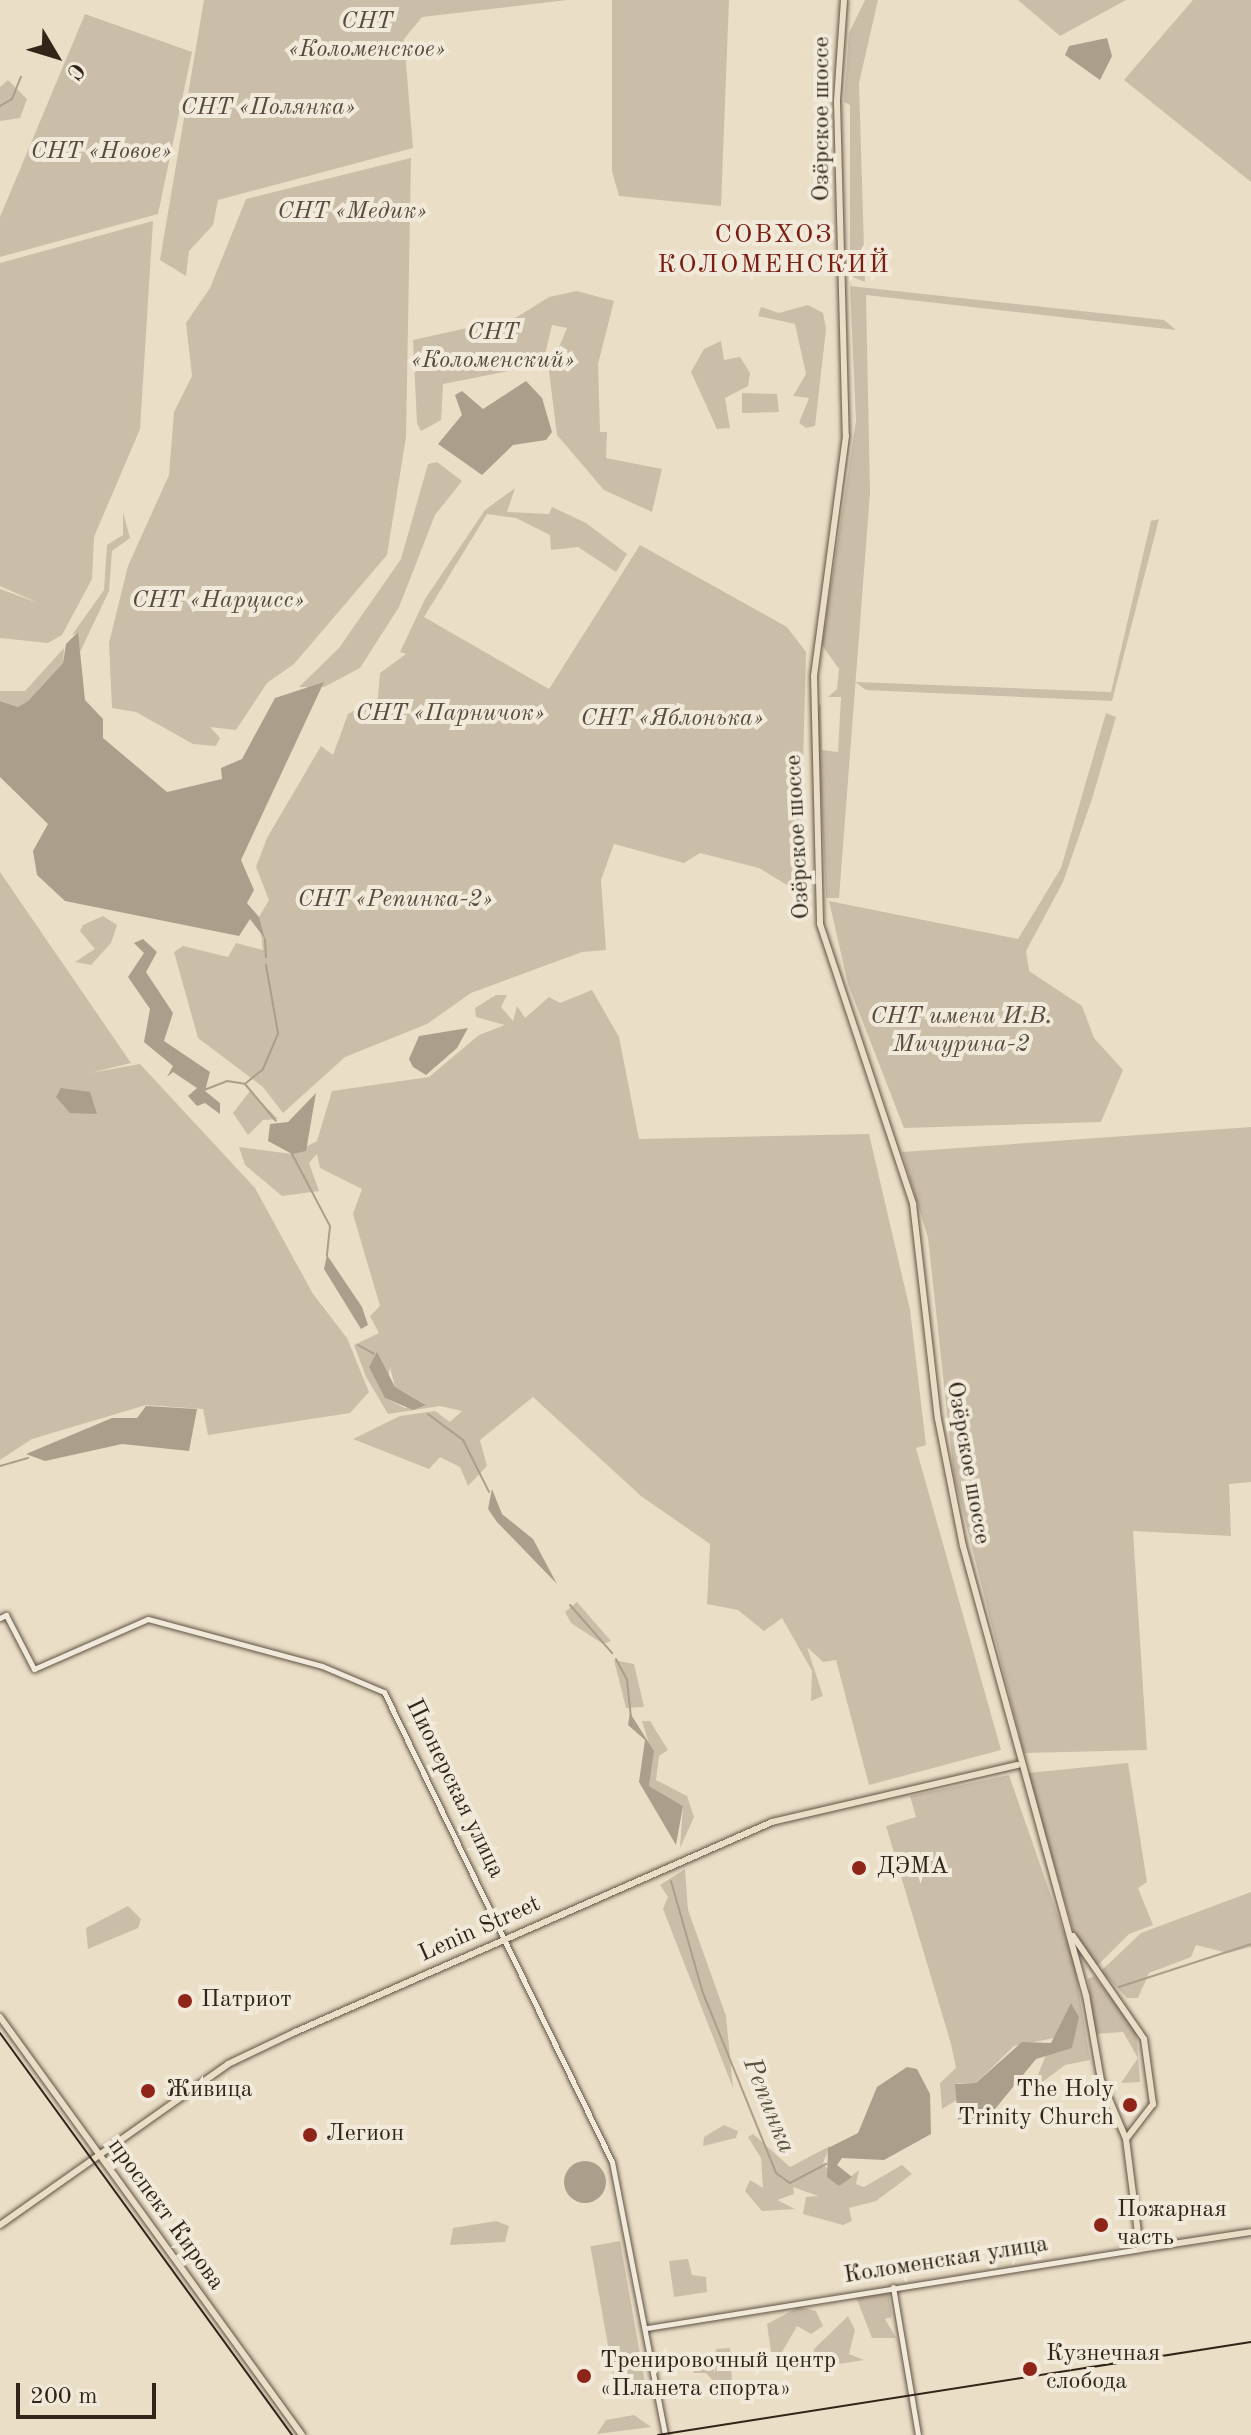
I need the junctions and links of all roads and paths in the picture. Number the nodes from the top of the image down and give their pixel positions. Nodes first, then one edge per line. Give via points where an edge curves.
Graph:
1 (844, 0) edge
2 (3, 1616) edge
3 (1017, 1765) junction
4 (1069, 1930) junction
5 (507, 1938) junction
6 (0, 2017) edge
7 (1126, 2139) junction
8 (101, 2157) junction
9 (0, 2225) edge
10 (1251, 2232) edge
11 (1140, 2249) junction
12 (893, 2287) junction
13 (647, 2328) junction
14 (299, 2434) edge
15 (665, 2435) edge
16 (918, 2435) edge

1 - 3 main road, Озёрское шоссе via 837,101 846,436 814,676 815,899 913,1204 946,1467
2 - 5 street, Пионерская улица via 34,1669 148,1619 370,1684 391,1701
3 - 4 main road, Озёрское шоссе
3 - 5 main road, Lenin Street via 772,1822
4 - 7 main road via 1101,2080
4 - 7 main road via 1144,2039 1153,2104
5 - 8 main road, Lenin Street via 242,2056
5 - 13 street, Пионерская улица via 614,2167
6 - 8 main road, проспект Кирова
7 - 11 main road
8 - 9 main road, Lenin Street
8 - 14 main road, проспект Кирова
10 - 11 main road, Коломенская улица
11 - 12 street, Коломенская улица
12 - 13 street, Коломенская улица
12 - 16 street
13 - 15 street, Пионерская улица

